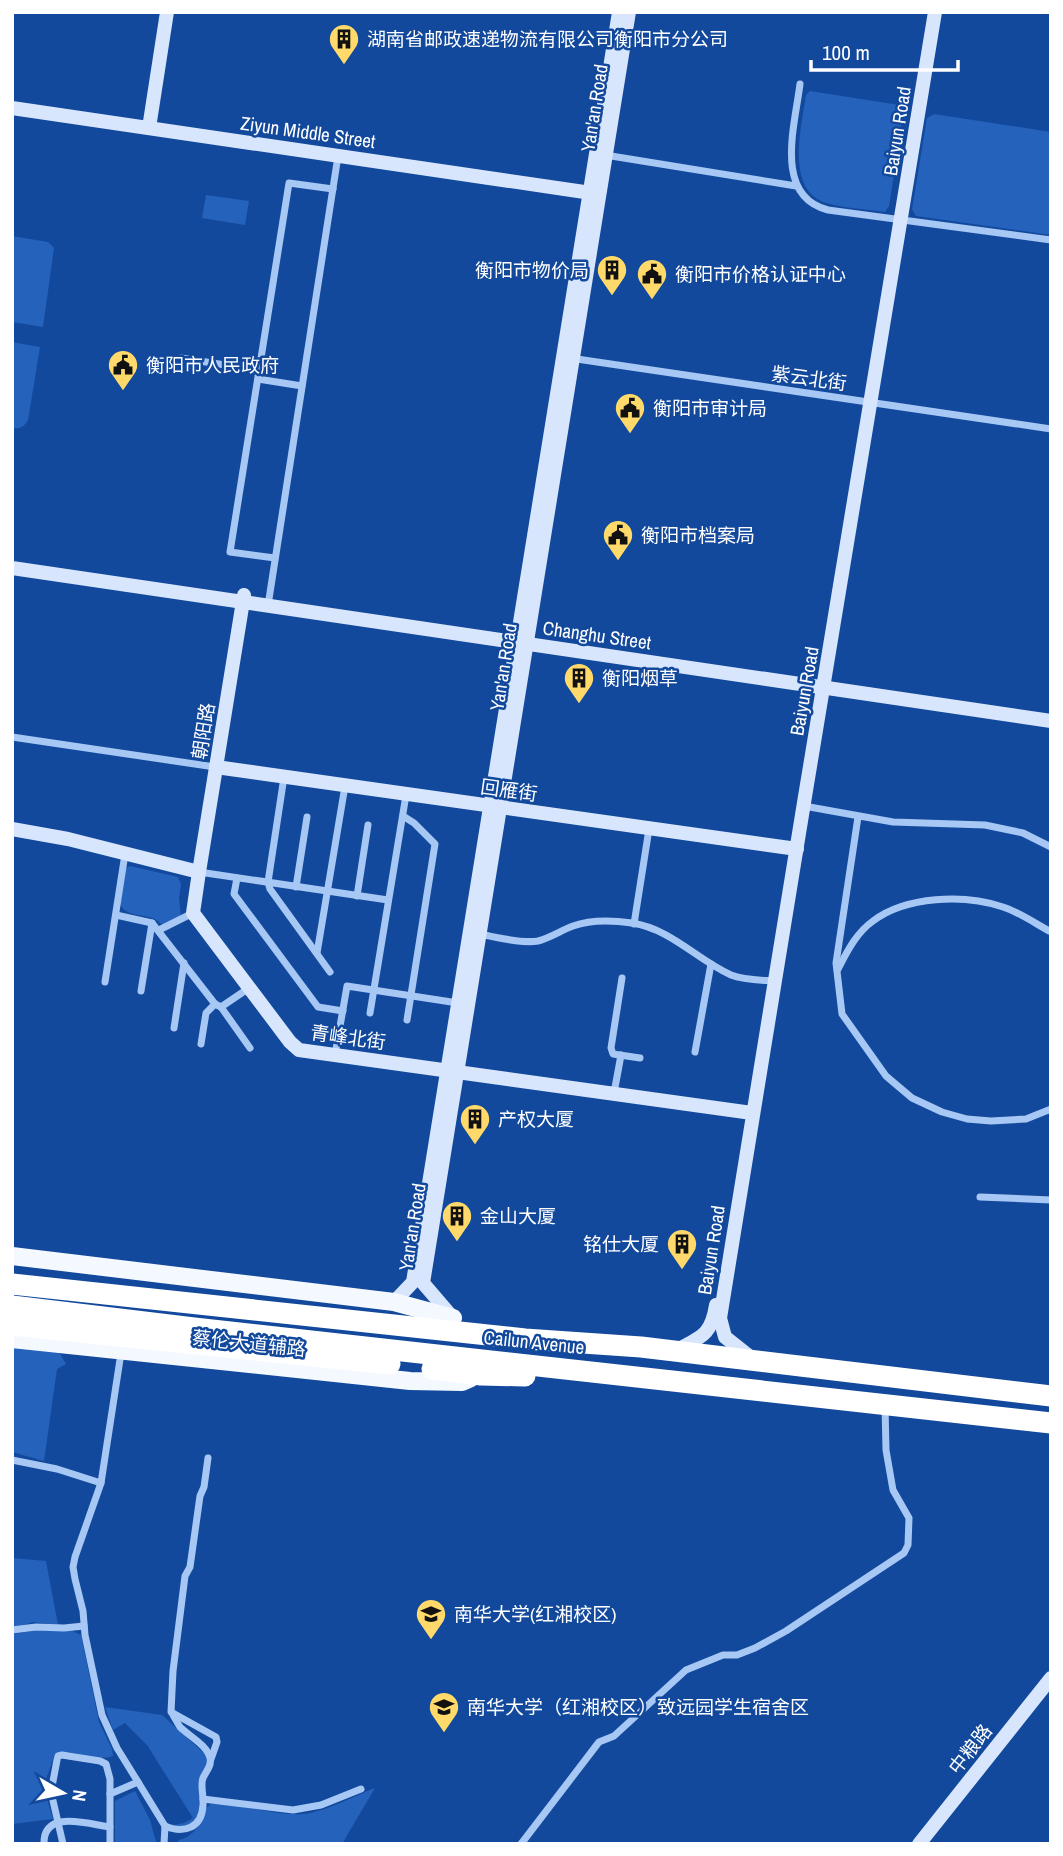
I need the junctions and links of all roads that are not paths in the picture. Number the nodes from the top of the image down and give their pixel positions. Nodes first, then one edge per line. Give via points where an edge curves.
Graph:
1 (167, 12) edge
2 (619, 12) edge
3 (629, 12) edge
4 (928, 12) edge
5 (935, 12) edge
6 (800, 84) dead end
7 (12, 108) edge
8 (149, 128) junction
9 (605, 155) junction
10 (338, 156) junction
11 (796, 186) junction
12 (333, 190) junction
13 (594, 193) junction
14 (898, 219) junction
15 (1051, 240) edge
16 (181, 358) dead end
17 (568, 358) junction
18 (225, 365) dead end
19 (258, 379) junction
20 (302, 386) junction
21 (867, 402) junction
22 (1051, 429) edge
23 (275, 558) junction
24 (12, 561) edge
25 (12, 568) edge
26 (244, 599) junction
27 (269, 599) junction
28 (522, 640) junction
29 (821, 684) junction
30 (1051, 714) edge
31 (1051, 721) edge
32 (12, 737) edge
33 (216, 767) junction
34 (284, 777) junction
35 (345, 786) junction
36 (406, 794) junction
37 (804, 806) junction
38 (495, 807) junction
39 (403, 816) junction
40 (307, 817) dead end
41 (858, 817) junction
42 (368, 825) dead end
43 (12, 829) edge
44 (649, 829) junction
45 (1051, 847) edge
46 (794, 848) junction
47 (125, 853) junction
48 (199, 872) junction
49 (237, 878) junction
50 (268, 882) junction
51 (296, 887) junction
52 (327, 891) junction
53 (357, 896) junction
54 (388, 900) junction
55 (193, 913) junction
56 (116, 915) junction
57 (152, 923) junction
58 (634, 924) junction
59 (159, 930) junction
60 (1051, 932) edge
61 (479, 934) junction
62 (317, 953) junction
63 (184, 963) junction
64 (711, 964) junction
65 (837, 970) junction
66 (330, 972) dead end
67 (622, 978) dead end
68 (772, 981) junction
69 (105, 982) dead end
70 (249, 988) junction
71 (373, 990) junction
72 (141, 991) dead end
73 (411, 995) junction
74 (458, 1003) junction
75 (218, 1005) junction
76 (343, 1012) junction
77 (370, 1013) dead end
78 (407, 1020) dead end
79 (174, 1028) dead end
80 (201, 1044) dead end
81 (250, 1048) dead end
82 (695, 1052) dead end
83 (335, 1055) junction
84 (621, 1055) junction
85 (640, 1058) dead end
86 (452, 1071) junction
87 (614, 1094) junction
88 (1051, 1109) edge
89 (750, 1112) junction
90 (980, 1197) dead end
91 (1051, 1200) edge
92 (12, 1256) edge
93 (12, 1270) edge
94 (12, 1284) edge
95 (12, 1306) edge
96 (385, 1306) junction
97 (453, 1318) junction
98 (12, 1325) edge
99 (12, 1339) edge
100 (641, 1347) junction
101 (122, 1350) junction
102 (675, 1351) junction
103 (755, 1360) junction
104 (600, 1373) junction
105 (481, 1375) junction
106 (1051, 1396) edge
107 (885, 1405) junction
108 (1051, 1423) edge
109 (208, 1458) dead end
110 (12, 1460) edge
111 (102, 1483) junction
112 (85, 1626) junction
113 (12, 1630) edge
114 (1051, 1678) edge
115 (1051, 1687) edge
116 (171, 1712) junction
117 (211, 1759) junction
118 (138, 1782) junction
119 (362, 1789) dead end
120 (110, 1794) junction
121 (203, 1799) junction
122 (58, 1822) junction
123 (165, 1826) junction
124 (110, 1827) junction
125 (44, 1844) edge
126 (63, 1844) edge
127 (110, 1844) edge
128 (164, 1844) edge
129 (521, 1844) edge
130 (919, 1844) edge
131 (927, 1844) edge

1 - 8 street
2 - 13 street, Yan'an Road
3 - 9 street, Yan'an Road
4 - 14 street, Baiyun Road
5 - 14 street, Baiyun Road
6 - 11 street via 791,147
7 - 8 street, Ziyun Middle Street
8 - 10 street, Ziyun Middle Street
9 - 11 street
9 - 13 street, Yan'an Road
10 - 12 street
10 - 13 street, Ziyun Middle Street
11 - 14 street via 819,207
12 - 19 street via 289,183
12 - 20 street
13 - 17 street, Yan'an Road
14 - 15 street
14 - 21 street, Baiyun Road
16 - 18 street
17 - 21 street, 紫云北街
17 - 28 street, Yan'an Road
19 - 20 street
19 - 23 street via 230,552
20 - 23 street
21 - 22 street, 紫云北街
21 - 29 street, Baiyun Road
23 - 27 street
24 - 26 street, Changhu Street
25 - 26 street, Changhu Street
26 - 27 street, Changhu Street
26 - 28 street, Changhu Street
26 - 33 street, 朝阳路
27 - 28 street, Changhu Street
28 - 29 street, Changhu Street
28 - 38 street, Yan'an Road
29 - 30 street, Changhu Street
29 - 31 street, Changhu Street
29 - 37 street, Baiyun Road
29 - 46 street, Baiyun Road
32 - 33 street
33 - 34 street, 回雁街
33 - 48 street, 朝阳路
34 - 35 street, 回雁街
34 - 50 street
35 - 36 street, 回雁街
35 - 52 street
36 - 38 street, 回雁街
36 - 39 street
37 - 41 street
37 - 46 street, Baiyun Road
38 - 44 street, 回雁街
38 - 61 street, Yan'an Road
38 - 74 street, Yan'an Road
39 - 54 street
39 - 73 street via 435,844
40 - 51 street
41 - 45 street via 985,825 1023,833
41 - 65 street
42 - 53 street
43 - 47 street
44 - 46 street, 回雁街
44 - 58 street
46 - 68 street, Baiyun Road
47 - 48 street
47 - 56 street
48 - 49 street
48 - 55 street
49 - 50 street
49 - 76 street via 234,894 318,1007
50 - 51 street
50 - 62 street
51 - 52 street
52 - 53 street
52 - 62 street
53 - 54 street
54 - 71 street
55 - 59 street
55 - 70 street, 青峰北街
56 - 57 street
56 - 69 street
57 - 59 street
57 - 72 street
58 - 61 street via 588,921 537,941
58 - 64 street via 674,938
59 - 63 street
60 - 65 street via 1004,907 969,900 926,900 889,911 870,923
61 - 86 street, Yan'an Road
62 - 66 street
63 - 75 street
63 - 79 street
64 - 68 street via 738,977
64 - 82 street
65 - 88 street via 842,1014 887,1076 912,1098 942,1112 991,1121 1026,1119
67 - 84 street via 611,1048 613,1054
68 - 89 street, Baiyun Road
70 - 75 street
70 - 83 street, 青峰北街 via 299,1050
71 - 73 street
71 - 76 street via 347,986
71 - 77 street
73 - 74 street
73 - 78 street
74 - 86 street, Yan'an Road
75 - 80 street via 206,1013
75 - 81 street
76 - 83 street
83 - 86 street, 青峰北街
84 - 85 street
84 - 87 street
86 - 87 street, 青峰北街
86 - 96 street, Yan'an Road via 413,1282
86 - 97 street, Yan'an Road via 423,1283
87 - 89 street, 青峰北街
89 - 102 street, Baiyun Road via 714,1317 706,1334
89 - 103 street, Baiyun Road via 720,1318 725,1337
90 - 91 street
92 - 96 main road
93 - 96 highway
94 - 100 highway, Cailun Avenue via 525,1339
95 - 104 highway, Cailun Avenue
96 - 97 highway
97 - 100 highway via 565,1331
98 - 105 highway
99 - 101 main road, 蔡伦大道辅路
100 - 102 highway, Cailun Avenue
101 - 105 main road, 蔡伦大道辅路 via 410,1381 462,1382
101 - 111 street
102 - 103 highway, Cailun Avenue
103 - 106 highway, Cailun Avenue
104 - 105 highway
104 - 107 highway, Cailun Avenue
107 - 108 highway, Cailun Avenue
107 - 129 street via 893,1490 909,1518 904,1553 766,1642 686,1670 614,1736 599,1742
109 - 116 street via 185,1576
110 - 111 street
111 - 112 street via 75,1558
112 - 113 street
112 - 118 street via 102,1715
114 - 130 street, 中粮路
115 - 131 street, 中粮路
116 - 117 street
116 - 117 street via 216,1737
117 - 121 street via 202,1779
118 - 120 street
118 - 123 street
119 - 121 street via 293,1810
120 - 122 street via 106,1764 58,1756 51,1792
120 - 124 street
121 - 123 street via 198,1821 191,1828
122 - 124 street
122 - 125 street via 47,1830
122 - 126 street
123 - 128 street
124 - 127 street

